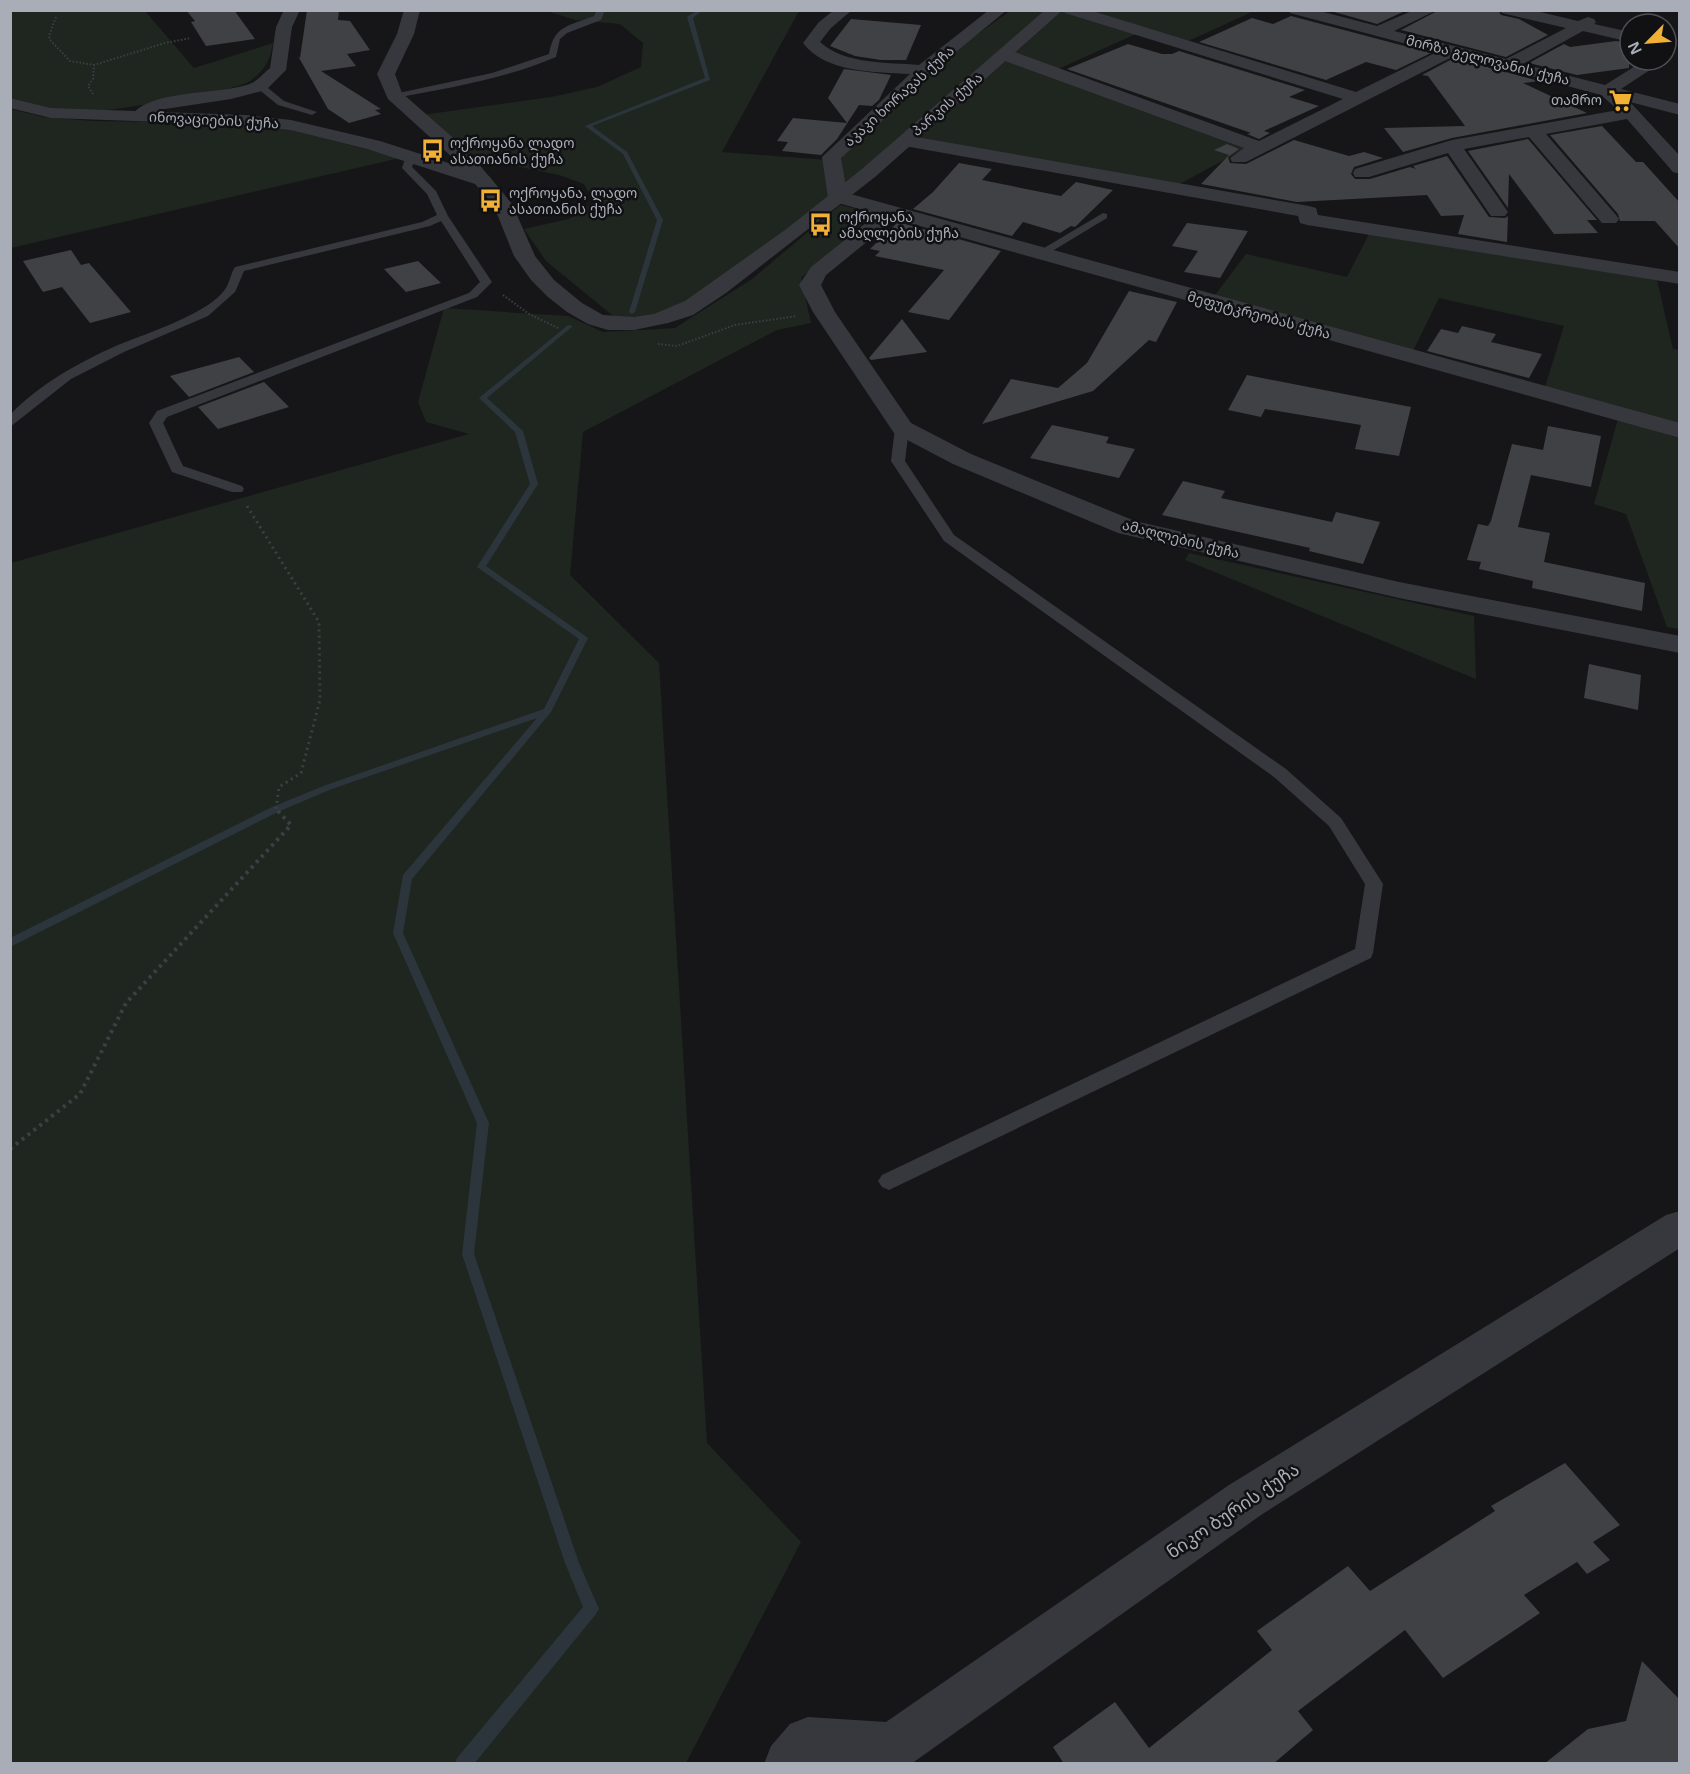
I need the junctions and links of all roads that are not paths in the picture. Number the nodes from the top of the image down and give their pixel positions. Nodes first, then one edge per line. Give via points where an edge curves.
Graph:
1 (292, 10) edge
2 (412, 10) edge
3 (602, 10) edge
4 (844, 10) edge
5 (999, 10) edge
6 (1055, 10) edge
7 (1071, 10) edge
8 (1296, 10) edge
9 (1429, 10) edge
10 (1508, 10) edge
11 (1599, 16) dead end
12 (1580, 26) junction
13 (1377, 32) junction
14 (1618, 34) edge
15 (1452, 51) junction
16 (1003, 54) junction
17 (1508, 65) junction
18 (923, 70) junction
19 (1638, 72) edge
20 (260, 86) junction
21 (1607, 91) junction
22 (394, 94) junction
23 (1357, 98) junction
24 (10, 103) edge
25 (1680, 110) edge
26 (312, 112) dead end
27 (1631, 113) junction
28 (140, 116) junction
29 (1533, 131) junction
30 (905, 141) junction
31 (1452, 146) junction
32 (1258, 147) junction
33 (411, 156) junction
34 (1237, 159) dead end
35 (1680, 168) edge
36 (1362, 173) dead end
37 (482, 180) junction
38 (838, 197) junction
39 (891, 212) junction
40 (1498, 212) dead end
41 (443, 216) junction
42 (1103, 216) dead end
43 (1609, 219) dead end
44 (1040, 254) junction
45 (1680, 278) edge
46 (10, 423) edge
47 (902, 428) junction
48 (1680, 431) edge
49 (237, 489) road end
50 (1680, 645) edge
51 (889, 1181) dead end
52 (1680, 1227) edge
53 (789, 1764) edge

1 - 20 street via 284,27 278,70
2 - 22 street via 412,22 387,74
3 - 22 lane via 598,18 556,38 553,55 529,66 491,77
4 - 18 street via 811,43 818,51 848,62
5 - 18 street, აკაკი ხორავას ქუჩა
6 - 16 street, პარკის ქუჩა
7 - 23 street
8 - 13 street, მირზა გელოვანის ქუჩა
9 - 13 street
10 - 12 street
11 - 12 street
12 - 14 street
12 - 17 street
13 - 15 street, მირზა გელოვანის ქუჩა
15 - 17 street, მირზა გელოვანის ქუჩა
15 - 23 street
16 - 30 street, პარკის ქუჩა
16 - 32 street
17 - 21 street, მირზა გელოვანის ქუჩა
18 - 38 street, აკაკი ხორავას ქუჩა via 831,157
19 - 21 street
20 - 26 lane via 281,103
20 - 28 street via 160,104
21 - 25 street, მირზა გელოვანის ქუჩა
21 - 27 street
22 - 37 street via 460,154
23 - 32 street
24 - 28 street, ინოვაციების ქუჩა via 51,113
27 - 29 street
27 - 35 street
28 - 33 street, ინოვაციების ქუჩა via 291,125
29 - 31 street
29 - 43 street
30 - 38 street, პარკის ქუჩა
30 - 45 street via 1309,212 1307,219
31 - 36 street
31 - 40 street
32 - 34 street
33 - 37 street, ინოვაციების ქუჩა
33 - 41 lane via 407,168 432,193
37 - 38 street via 495,192 519,247 547,286 586,315 610,323 645,323 687,309
38 - 39 street, მეფუტკრეობას ქუჩა
39 - 44 street, მეფუტკრეობას ქუჩა
39 - 47 street, ამაღლების ქუჩა via 818,271 810,285
41 - 46 lane via 426,224 239,269 231,290 204,313 67,376
41 - 49 lane via 486,282 480,290 162,414 156,423 177,469
42 - 44 lane
44 - 48 street, მეფუტკრეობას ქუჩა
47 - 50 street, ამაღლების ქუჩა via 962,459 1127,527 1399,590
47 - 51 lane via 898,461 949,538 1280,773 1335,822 1374,884 1364,953
52 - 53 street, ნიკო ბურის ქუჩა via 1245,1500 892,1747 808,1742

